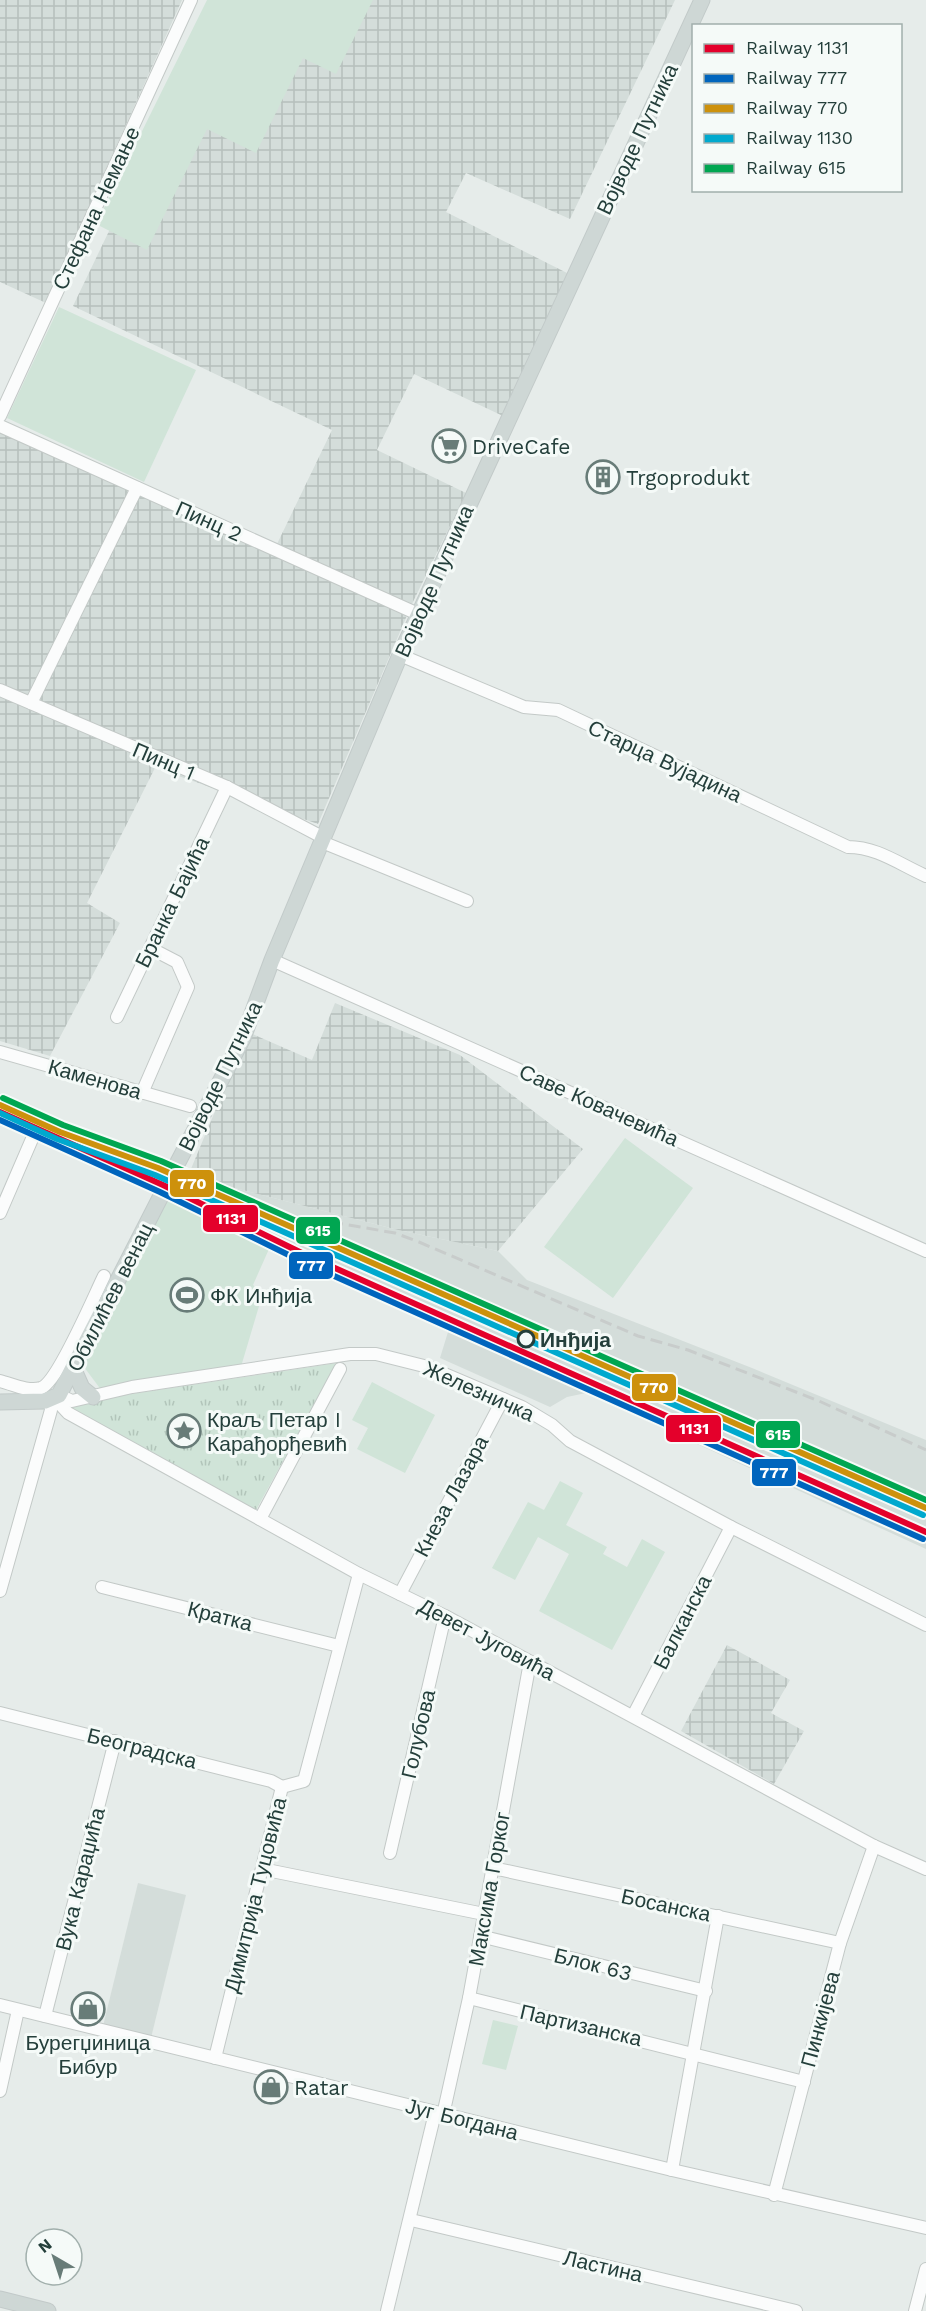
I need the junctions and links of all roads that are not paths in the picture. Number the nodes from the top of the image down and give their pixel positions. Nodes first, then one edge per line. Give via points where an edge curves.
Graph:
1 (192, 0) edge
2 (702, 0) edge
3 (0, 416) edge
4 (0, 426) edge
5 (137, 488) junction
6 (418, 614) junction
7 (400, 655) junction
8 (0, 690) edge
9 (31, 703) junction
10 (227, 787) junction
11 (323, 840) junction
12 (926, 876) edge
13 (467, 901) dead end
14 (150, 948) junction
15 (272, 960) junction
16 (117, 1017) dead end
17 (0, 1052) edge
18 (142, 1093) junction
19 (190, 1106) dead end
20 (32, 1139) dead end
21 (176, 1166) tunnel mouth
22 (162, 1194) tunnel mouth
23 (0, 1213) edge
24 (926, 1251) edge
25 (104, 1275) dead end
26 (340, 1369) dead end
27 (74, 1370) junction
28 (0, 1381) edge
29 (93, 1397) junction
30 (54, 1398) junction
31 (503, 1399) junction
32 (0, 1402) edge
33 (260, 1519) junction
34 (731, 1527) junction
35 (359, 1574) junction
36 (102, 1587) dead end
37 (0, 1591) edge
38 (400, 1594) junction
39 (445, 1616) junction
40 (926, 1625) edge
41 (339, 1646) junction
42 (530, 1662) junction
43 (0, 1713) edge
44 (633, 1716) junction
45 (115, 1741) junction
46 (282, 1787) junction
47 (874, 1846) junction
48 (390, 1853) dead end
49 (493, 1868) junction
50 (262, 1869) junction
51 (926, 1869) edge
52 (484, 1914) junction
53 (718, 1916) junction
54 (480, 1936) junction
55 (840, 1943) junction
56 (706, 1991) junction
57 (469, 1998) junction
58 (0, 2005) edge
59 (18, 2010) junction
60 (45, 2016) junction
61 (694, 2052) junction
62 (215, 2058) junction
63 (804, 2082) junction
64 (0, 2091) edge
65 (439, 2114) junction
66 (672, 2170) junction
67 (774, 2195) junction
68 (411, 2220) junction
69 (926, 2228) edge
70 (926, 2270) edge
71 (0, 2299) edge
72 (38, 2310) edge
73 (387, 2311) edge
74 (796, 2311) edge
75 (915, 2311) edge

1 - 3 street, Стефана Немање
2 - 6 main road, Војводе Путника
4 - 5 street, Пинц 2
5 - 6 street, Пинц 2
5 - 9 street
6 - 7 main road, Војводе Путника
7 - 11 main road, Војводе Путника
7 - 12 street, Старца Вујадина via 524,707 558,710 848,846 877,850 889,860
8 - 9 street, Пинц 1
9 - 10 street, Пинц 1
10 - 11 street, Пинц 1
10 - 14 street, Бранка Бајића
11 - 13 street, Пинц 1
11 - 15 main road, Војводе Путника
14 - 16 street, Бранка Бајића
14 - 18 street via 177,962 188,987
15 - 21 main road, Војводе Путника via 243,1038
15 - 24 street, Саве Ковачевића
17 - 18 street, Каменова
18 - 19 street, Каменова
20 - 23 street
22 - 27 main road, Обилићев венац
25 - 28 street via 47,1384 25,1388
26 - 33 street
27 - 29 main road via 82,1388
27 - 30 main road, Обилићев венац
29 - 30 street, Железничка via 72,1401
29 - 31 street, Железничка via 359,1354 402,1359
30 - 32 main road, Железничка
30 - 33 street, Девет Југовића via 68,1413
30 - 37 street
31 - 34 street, Железничка via 552,1425 570,1441
31 - 38 street, Кнеза Лазара
33 - 35 street, Девет Југовића
34 - 40 street, Железничка
34 - 44 street, Балканска
35 - 38 street, Девет Југовића
35 - 41 street, Димитрија Туцовића
36 - 41 street, Кратка
38 - 39 street, Девет Југовића
39 - 42 street, Девет Југовића
39 - 48 street, Голубова
41 - 46 street, Димитрија Туцовића via 304,1781
42 - 44 street, Девет Југовића
42 - 49 street, Максима Горког
43 - 45 street, Београдска
44 - 47 street, Девет Југовића
45 - 46 street, Београдска
45 - 60 street, Вука Караџића
46 - 50 street, Димитрија Туцовића
47 - 51 street, Девет Југовића
47 - 55 street, Пинкијева
49 - 52 street, Максима Горког
49 - 53 street, Босанска
50 - 52 street
50 - 62 street, Димитрија Туцовића
52 - 54 street, Максима Горког
53 - 55 street, Босанска
53 - 56 street
54 - 56 street, Блок 63
54 - 57 street, Максима Горког
55 - 63 street, Пинкијева
56 - 61 street
57 - 61 street, Партизанска
57 - 65 street, Максима Горког
58 - 59 street, Југ Богдана
59 - 60 street, Југ Богдана
59 - 64 street
60 - 62 street, Југ Богдана
61 - 63 street, Партизанска
61 - 66 street
62 - 65 street, Југ Богдана
63 - 67 street, Пинкијева
65 - 66 street, Југ Богдана
65 - 68 street, Максима Горког
66 - 67 street, Југ Богдана
67 - 69 street, Југ Богдана
68 - 73 street, Максима Горког
68 - 74 street, Ластина
70 - 75 street
71 - 72 main road

